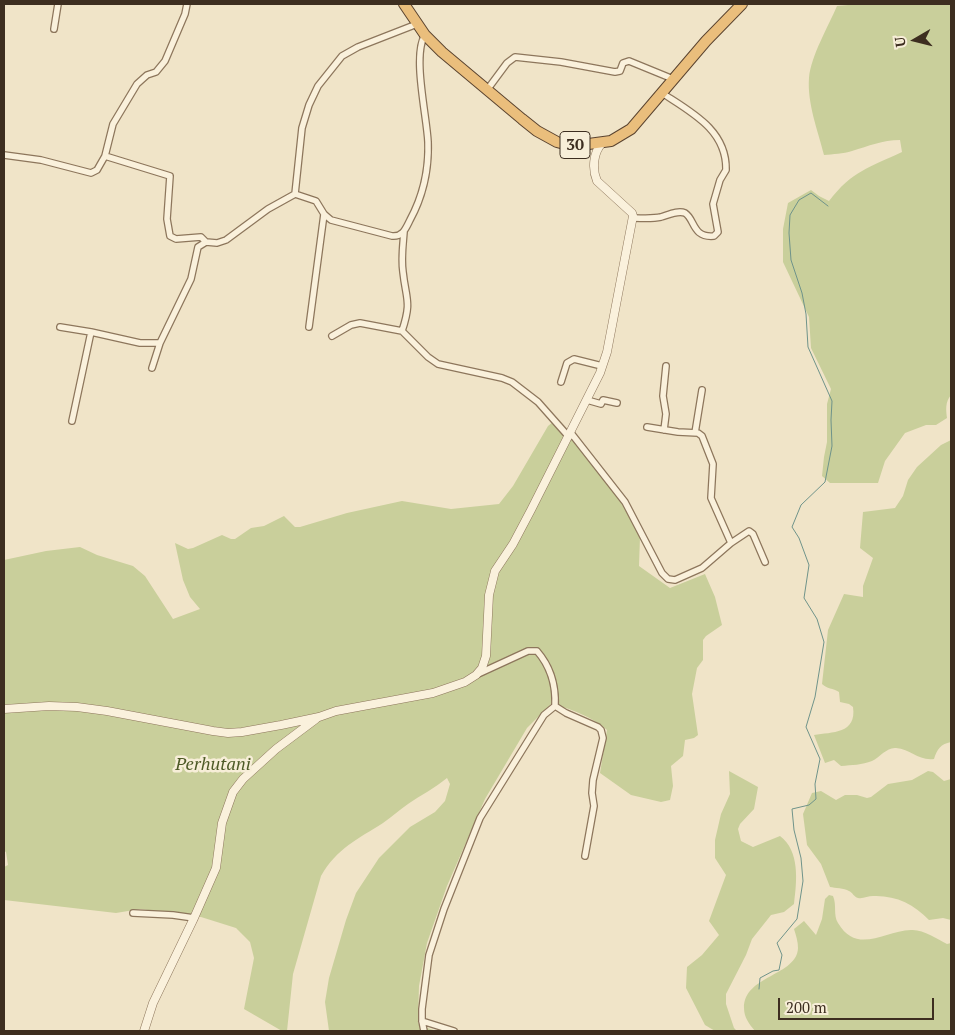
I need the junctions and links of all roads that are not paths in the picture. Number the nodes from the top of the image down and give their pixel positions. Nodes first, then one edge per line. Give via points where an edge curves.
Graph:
1 (58, 4) edge
2 (188, 4) edge
3 (404, 4) edge
4 (742, 4) edge
5 (417, 24) junction
6 (54, 29) dead end
7 (425, 36) junction
8 (673, 80) junction
9 (487, 90) junction
10 (662, 92) junction
11 (602, 143) junction
12 (4, 155) edge
13 (105, 156) junction
14 (295, 194) junction
15 (324, 214) junction
16 (633, 218) junction
17 (404, 232) junction
18 (206, 242) junction
19 (60, 327) dead end
20 (310, 327) dead end
21 (402, 331) junction
22 (91, 332) junction
23 (332, 336) dead end
24 (160, 343) junction
25 (602, 366) junction
26 (666, 366) dead end
27 (152, 368) dead end
28 (561, 382) dead end
29 (702, 390) dead end
30 (587, 400) junction
31 (617, 403) dead end
32 (72, 422) dead end
33 (647, 427) dead end
34 (664, 430) junction
35 (695, 433) junction
36 (570, 435) junction
37 (732, 543) junction
38 (766, 562) dead end
39 (476, 675) junction
40 (555, 706) junction
41 (4, 709) edge
42 (319, 717) junction
43 (585, 856) dead end
44 (133, 913) dead end
45 (194, 918) junction
46 (422, 1021) junction
47 (144, 1031) edge
48 (424, 1031) edge
49 (454, 1031) edge

1 - 6 street
2 - 13 street via 165,61 156,72 136,84 113,124
3 - 5 highway, 30
4 - 8 highway, 30
5 - 7 highway, 30
5 - 14 street via 346,53 318,86 302,128
7 - 9 highway, 30
7 - 17 street via 420,53 428,143 425,174 421,198
8 - 9 street via 629,61 615,72 515,57
8 - 10 highway, 30
9 - 11 highway, 30 via 547,137 568,145
10 - 11 highway, 30 via 631,129
10 - 16 street via 708,125 721,146 726,170 713,204 718,232 714,236 697,231 686,214 680,212 653,219
11 - 16 street via 595,157 597,182 632,213
12 - 13 street via 41,160 92,173
13 - 18 street via 170,176 170,236 201,237
14 - 15 street via 316,201
14 - 18 street via 226,240
15 - 17 street via 335,221 392,236
15 - 20 street
16 - 25 street
17 - 21 street via 402,267 409,306
18 - 24 street via 196,250 191,279
19 - 22 street
21 - 23 street via 355,323
21 - 36 street via 438,364 512,382 538,402
22 - 24 street via 140,343
22 - 32 street
24 - 27 street
25 - 28 street via 570,360
25 - 30 street
26 - 34 street
29 - 35 street
30 - 31 street via 601,404 606,399
30 - 36 street
33 - 34 street
34 - 35 street
35 - 37 street via 702,436 712,460 711,498
36 - 37 street via 626,502 668,579 675,580 702,568
36 - 39 street via 513,544 495,571 489,595 486,656
37 - 38 street via 751,531
39 - 40 street via 528,651 537,651 553,680
39 - 42 street via 433,693
40 - 43 street via 598,727 603,734 593,780 594,806
40 - 46 street via 544,715 487,803 473,833 429,955
41 - 42 street via 85,708 228,733
42 - 45 street via 276,749 233,792 222,823 216,868
44 - 45 street
45 - 47 street via 153,1003
46 - 48 street
46 - 49 street

